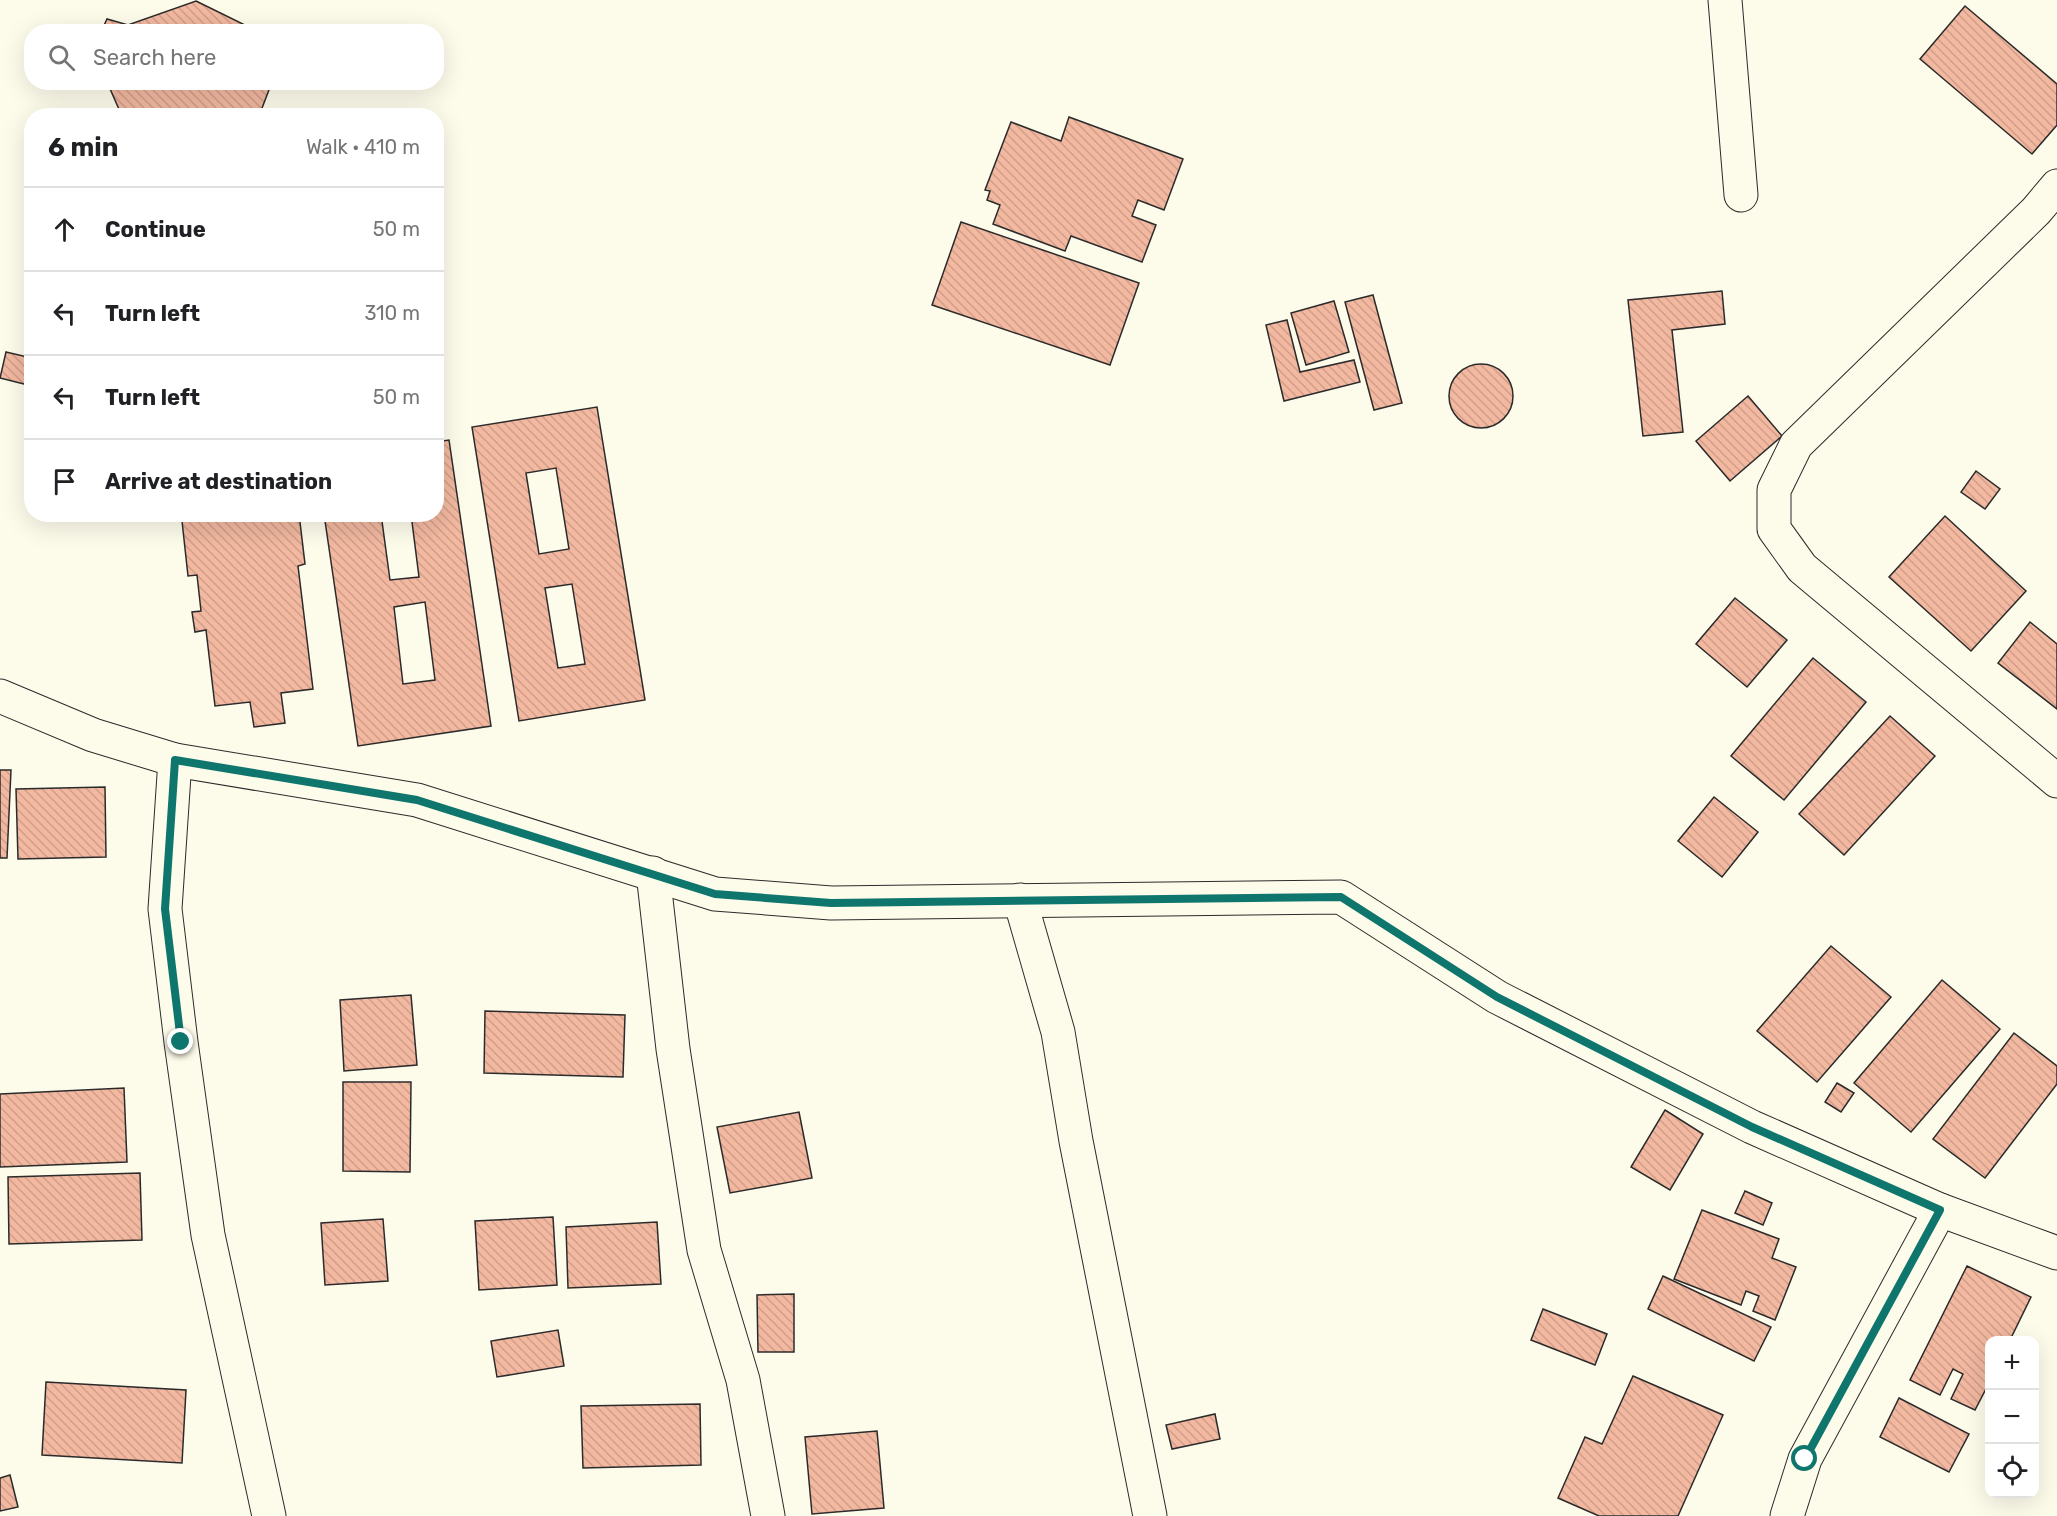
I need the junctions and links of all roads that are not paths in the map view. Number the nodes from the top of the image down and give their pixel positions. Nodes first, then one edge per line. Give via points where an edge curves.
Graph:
1 (1725, 0) edge
2 (2057, 186) edge
3 (1741, 195) dead end
4 (2047, 220) edge
5 (0, 696) edge
6 (175, 760) junction
7 (2057, 781) edge
8 (653, 873) junction
9 (1020, 900) junction
10 (1940, 1210) junction
11 (2057, 1253) edge
12 (269, 1516) edge
13 (768, 1516) edge
14 (1150, 1516) edge
15 (1787, 1516) edge

1 - 3 street
2 - 4 street
4 - 7 street via 1796,445 1774,490 1774,529 1802,568
5 - 6 street via 93,735
6 - 8 street via 417,800
6 - 12 street via 165,909 181,1042 208,1234
8 - 9 street via 715,894 831,903
8 - 13 street via 673,1049 704,1250 743,1380
9 - 10 street via 1341,897 1497,997 1752,1127
9 - 14 street via 1058,1032
10 - 11 street
10 - 15 street via 1805,1459

